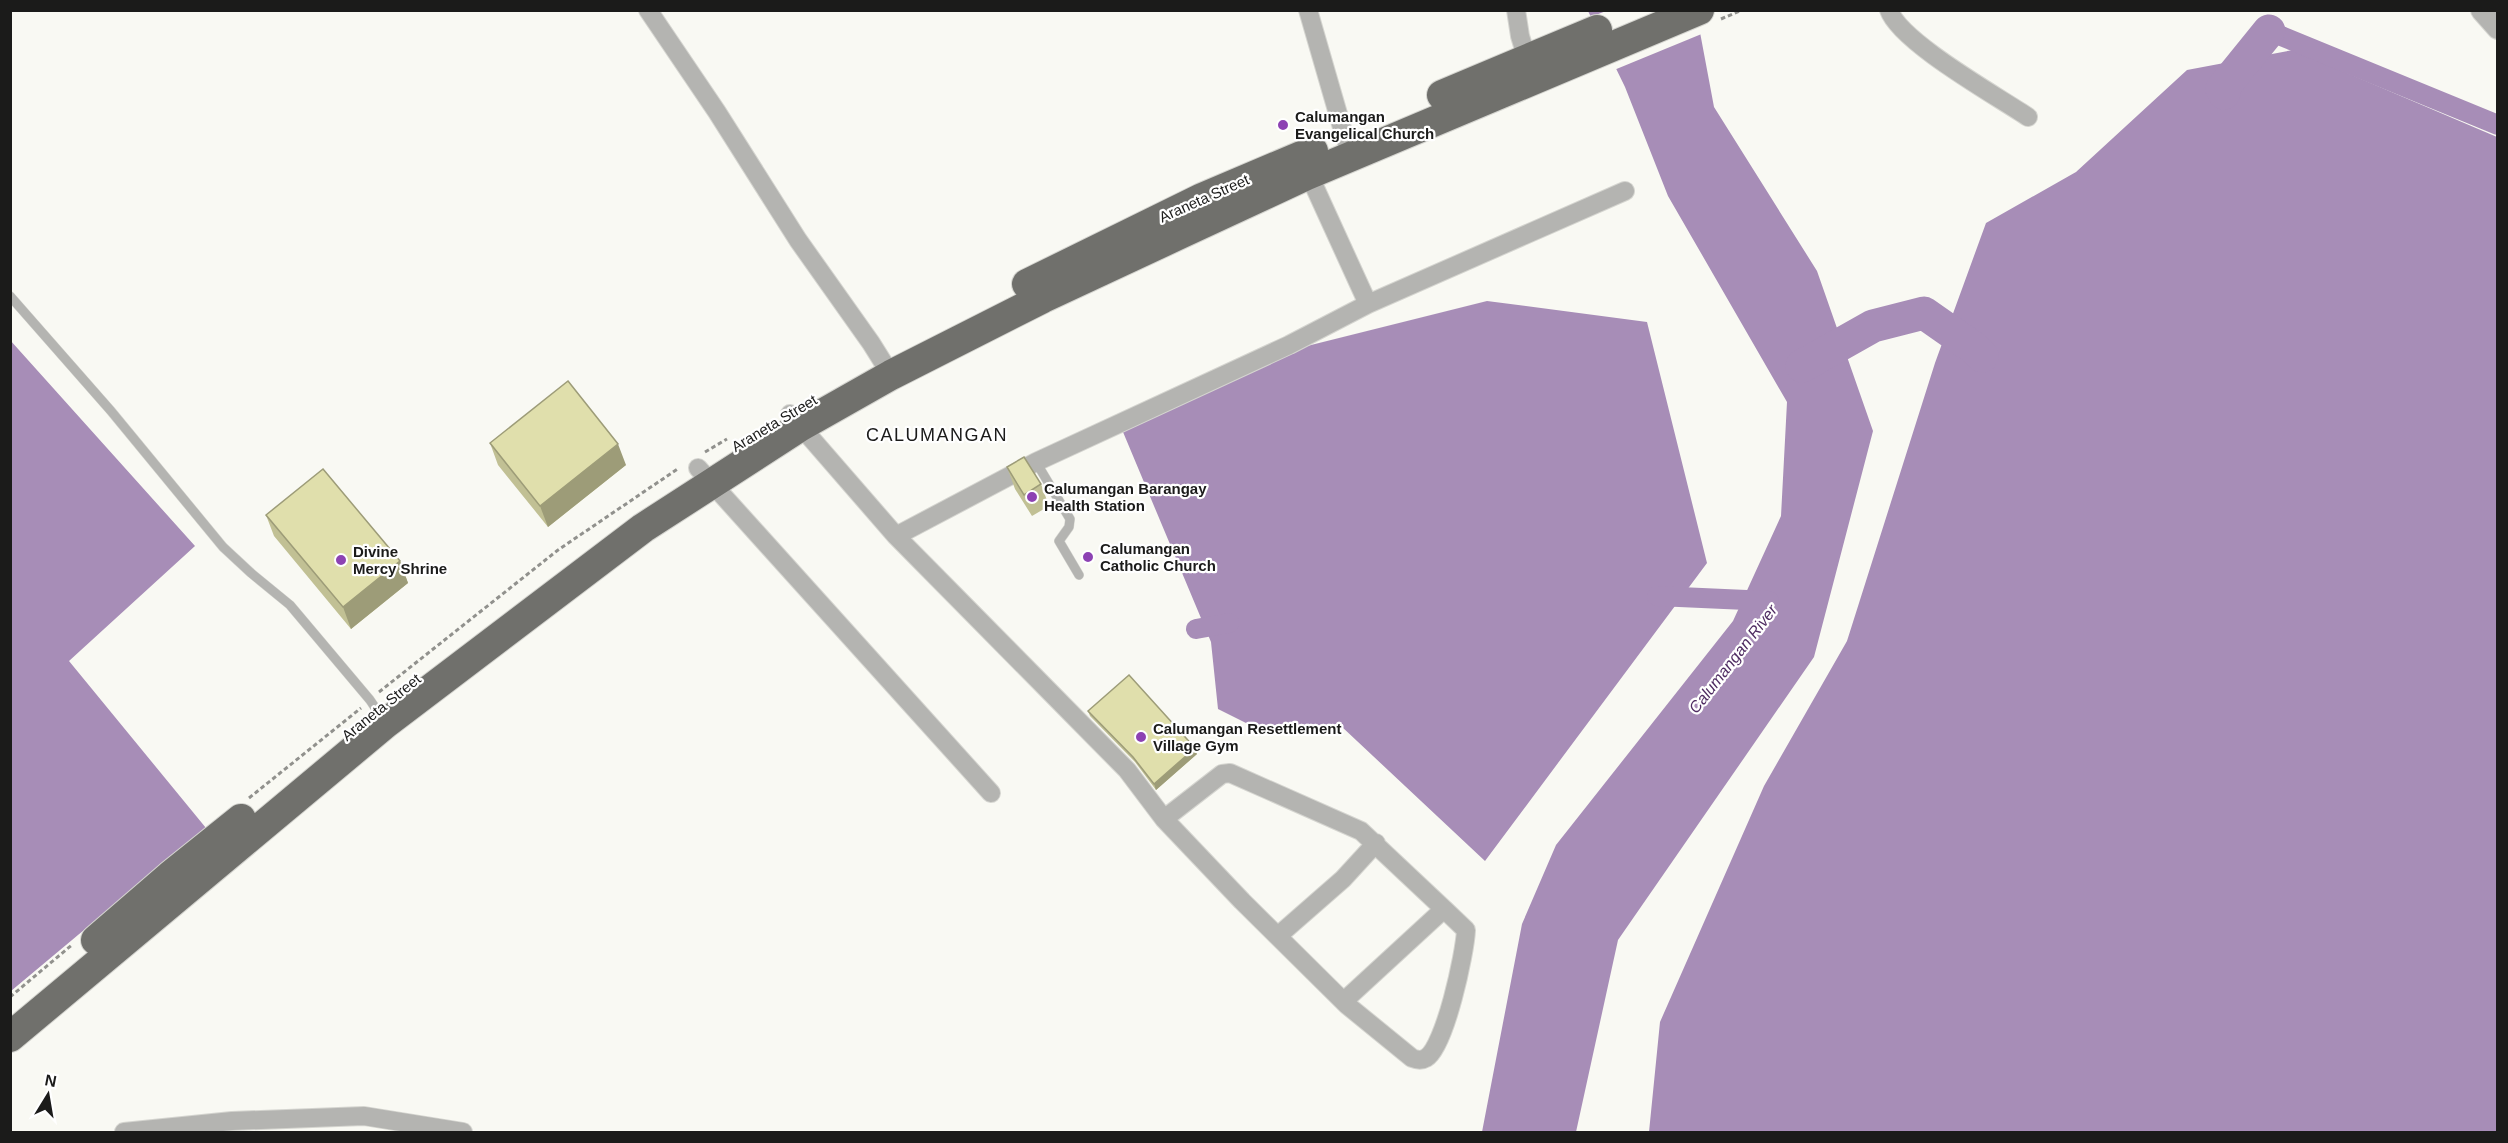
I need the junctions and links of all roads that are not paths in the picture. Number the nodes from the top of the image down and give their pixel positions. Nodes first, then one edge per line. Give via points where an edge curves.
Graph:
1 (648, 10) edge
2 (1308, 10) edge
3 (1516, 10) edge
4 (1645, 10) edge
5 (1889, 10) edge
6 (2482, 10) edge
7 (1709, 15) edge
8 (2498, 28) edge
9 (1586, 45) junction
10 (1527, 58) junction
11 (2028, 117) dead end
12 (1348, 147) junction
13 (1305, 165) junction
14 (1625, 191) dead end
15 (10, 296) edge
16 (1368, 304) junction
17 (879, 357) junction
18 (795, 420) junction
19 (1036, 462) junction
20 (705, 476) junction
21 (896, 536) junction
22 (1079, 574) dead end
23 (382, 717) junction
24 (991, 793) dead end
25 (1164, 819) junction
26 (1376, 843) junction
27 (1444, 909) junction
28 (1279, 935) junction
29 (1344, 1001) junction
30 (10, 1011) edge
31 (10, 1036) edge
32 (124, 1132) edge
33 (463, 1132) edge

1 - 17 street
2 - 12 street
3 - 10 street
4 - 9 highway
5 - 11 street via 1900,28 1933,54
6 - 8 street
7 - 9 highway
9 - 10 highway
9 - 12 highway
10 - 12 highway
12 - 13 highway
13 - 16 street
13 - 17 highway via 1043,298
14 - 16 street
15 - 23 lane via 223,547 290,605
16 - 19 street via 1289,345
17 - 18 highway
18 - 20 highway
18 - 21 street
19 - 21 street
19 - 22 lane via 1070,519 1059,541
20 - 23 highway via 643,528
20 - 23 highway, Araneta Street via 632,513 548,573
20 - 24 street
21 - 25 street via 1127,770
23 - 30 highway, Araneta Street via 170,876
23 - 31 highway
25 - 26 street via 1221,774 1230,773 1347,824
25 - 28 street
26 - 27 street
26 - 28 street via 1343,879
27 - 29 street
27 - 29 street via 1462,924 1466,940 1454,999 1427,1057 1412,1058
28 - 29 street
32 - 33 street via 232,1121 364,1116

